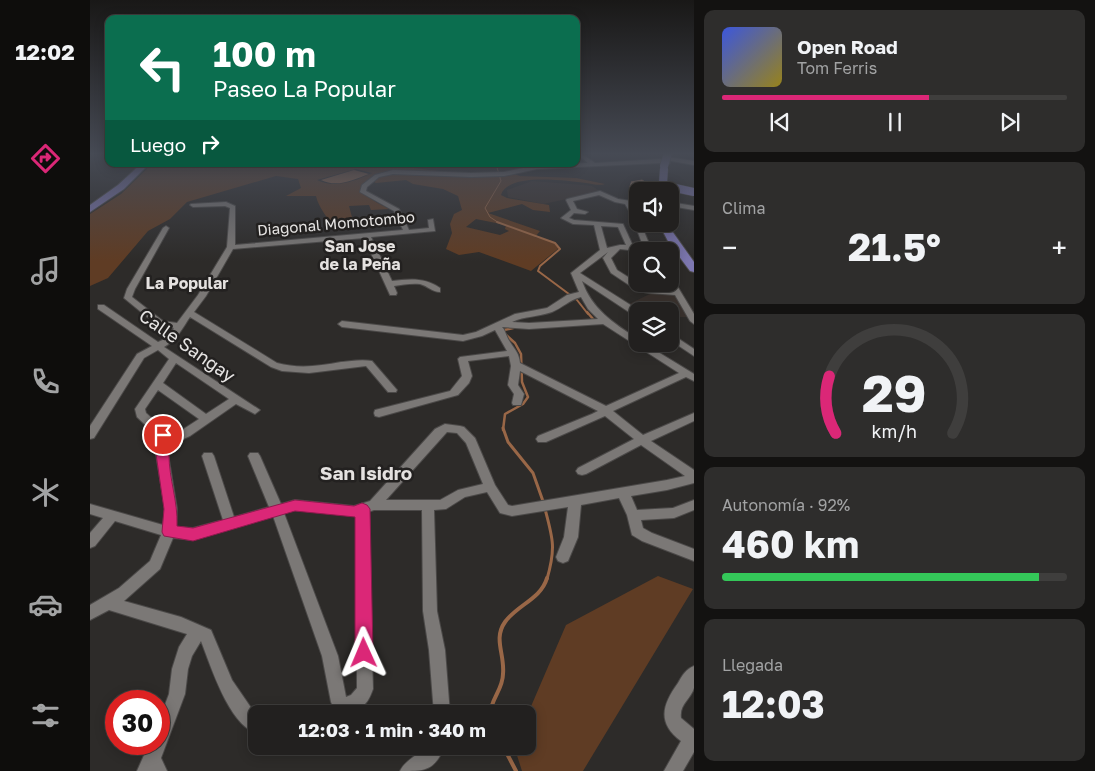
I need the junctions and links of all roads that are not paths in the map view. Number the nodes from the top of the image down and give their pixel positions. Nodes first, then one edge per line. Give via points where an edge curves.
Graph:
1 (110, 189) edge
2 (118, 189) edge
3 (364, 189) edge
4 (679, 190) edge
5 (694, 191) edge
6 (90, 200) edge
7 (628, 203) joint
8 (193, 206) dead end
9 (679, 206) edge
10 (694, 208) edge
11 (90, 209) edge
12 (575, 211) junction
13 (585, 212) dead end
14 (431, 220) dead end
15 (596, 223) junction
16 (166, 228) dead end
17 (407, 232) junction
18 (367, 236) junction
19 (644, 242) edge
20 (629, 243) edge
21 (231, 247) junction
22 (616, 248) junction
23 (629, 248) edge
24 (604, 251) junction
25 (679, 251) edge
26 (692, 265) edge
27 (575, 273) junction
28 (629, 281) edge
29 (389, 284) junction
30 (437, 290) dead end
31 (672, 292) edge
32 (393, 293) dead end
33 (676, 293) joint
34 (580, 294) junction
35 (101, 307) dead end
36 (629, 308) edge
37 (191, 314) junction
38 (605, 321) junction
39 (694, 321) edge
40 (342, 324) dead end
41 (498, 325) junction
42 (181, 326) junction
43 (629, 337) edge
44 (679, 342) edge
45 (158, 348) junction
46 (652, 352) edge
47 (694, 353) edge
48 (514, 354) junction
49 (174, 359) junction
50 (516, 365) junction
51 (689, 376) edge
52 (157, 384) junction
53 (392, 390) dead end
54 (236, 399) junction
55 (518, 403) dead end
56 (255, 410) dead end
57 (606, 410) junction
58 (379, 413) dead end
59 (694, 417) edge
60 (206, 419) junction
61 (90, 435) edge
62 (542, 439) dead end
63 (642, 440) junction
64 (165, 443) junction
65 (208, 456) dead end
66 (254, 456) dead end
67 (582, 471) dead end
68 (694, 477) edge
69 (490, 487) junction
70 (623, 493) junction
71 (575, 501) junction
72 (694, 505) edge
73 (428, 506) junction
74 (368, 507) junction
75 (90, 509) edge
76 (278, 510) junction
77 (633, 515) junction
78 (111, 517) junction
79 (230, 523) junction
80 (169, 532) junction
81 (90, 542) edge
82 (694, 555) edge
83 (563, 557) dead end
84 (109, 603) junction
85 (90, 613) edge
86 (198, 631) junction
87 (694, 674) edge
88 (340, 705) edge
89 (352, 705) edge
90 (441, 705) edge
91 (248, 718) edge
92 (693, 739) edge
93 (430, 755) edge
94 (155, 757) edge
95 (409, 771) edge
96 (674, 771) edge

1 - 6 main road via 101,190
2 - 11 main road
3 - 17 street via 363,192 397,210
4 - 5 main road
7 - 12 street via 600,193 569,200
7 - 19 street via 637,216
8 - 21 street via 226,204 234,207
9 - 10 street
12 - 13 street
12 - 15 street via 564,218
14 - 17 street, Diagonal Momotombo via 433,230
15 - 20 street via 622,226
15 - 24 street
16 - 42 street via 128,298 160,323
17 - 18 street, Diagonal Momotombo
18 - 21 street, Diagonal Momotombo
18 - 29 street
21 - 37 street
22 - 23 street
22 - 24 street
22 - 28 street via 607,258 612,269
24 - 27 street
25 - 26 main road
27 - 34 street
27 - 36 street
29 - 30 street via 420,281
29 - 32 street
31 - 33 street
33 - 39 street
34 - 38 street
34 - 41 street via 570,296 550,310 518,316
35 - 45 street, Calle Sangay
37 - 42 street
37 - 53 street via 274,366 298,372 369,363
38 - 41 street
38 - 43 street
40 - 41 street via 463,338
41 - 48 street via 502,338
42 - 45 street
44 - 47 street
45 - 49 street, Calle Sangay
45 - 61 street via 140,356 135,362
46 - 51 street
48 - 50 street
48 - 58 street via 463,359 466,381 454,393
49 - 52 street
49 - 54 street, Calle Sangay
50 - 55 street via 513,385 519,394
50 - 57 street
51 - 57 street
52 - 60 street
52 - 64 street via 140,410 163,435
54 - 56 street, Calle Sangay
54 - 60 street
57 - 62 street
57 - 63 street
59 - 63 street
60 - 64 street
63 - 67 street
63 - 68 street
64 - 80 street via 162,454 171,509
65 - 79 street
66 - 76 street
68 - 70 street
69 - 71 street via 508,511
69 - 73 street via 462,494 442,505
69 - 74 street via 471,441 460,430 445,428
70 - 71 street
70 - 77 street
71 - 83 street via 572,537
72 - 77 street via 674,513
73 - 74 street
73 - 90 street via 430,611
74 - 76 street via 354,511 295,505
74 - 89 street via 365,690
75 - 78 street
76 - 79 street
76 - 88 street via 330,656
77 - 82 street via 637,532
78 - 80 street
78 - 81 street
79 - 80 street via 193,534
80 - 84 street via 155,565
84 - 85 street
84 - 86 street
86 - 91 street via 206,635 226,686
86 - 94 street via 185,653 178,694
87 - 92 street via 672,708 674,724
92 - 96 street
93 - 95 street

